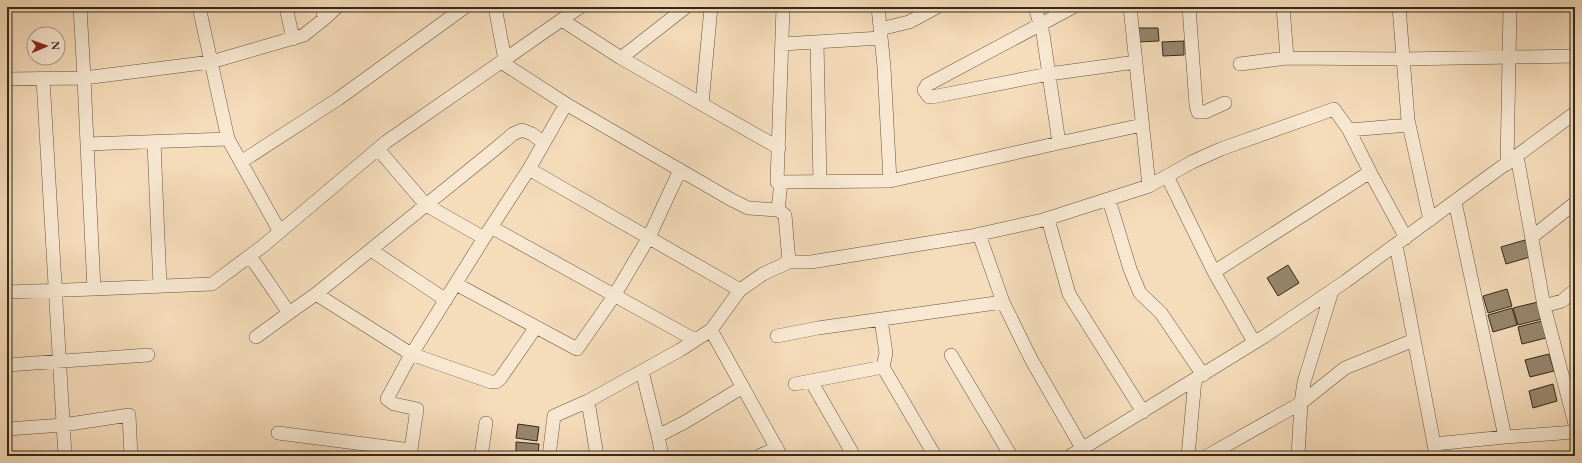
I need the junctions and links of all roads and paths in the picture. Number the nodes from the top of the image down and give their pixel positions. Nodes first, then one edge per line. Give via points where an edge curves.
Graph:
1 (80, 7) edge
2 (199, 7) edge
3 (286, 7) edge
4 (337, 7) edge
5 (465, 7) edge
6 (495, 7) edge
7 (580, 7) edge
8 (686, 7) edge
9 (711, 7) edge
10 (783, 7) edge
11 (878, 7) edge
12 (937, 7) edge
13 (1035, 7) edge
14 (1073, 7) edge
15 (1130, 7) edge
16 (1189, 7) edge
17 (1283, 7) edge
18 (1399, 7) edge
19 (1510, 7) edge
20 (324, 13) edge
21 (564, 15) edge
22 (1040, 24) junction
23 (881, 34) junction
24 (293, 39) junction
25 (817, 42) junction
26 (782, 44) junction
27 (1575, 56) edge
28 (1509, 57) junction
29 (621, 58) junction
30 (1287, 58) junction
31 (1403, 59) junction
32 (503, 61) junction
33 (211, 62) junction
34 (1136, 62) junction
35 (1240, 64) dead end
36 (1049, 74) junction
37 (84, 78) junction
38 (7, 79) edge
39 (44, 79) junction
40 (1226, 103) dead end
41 (566, 104) junction
42 (702, 104) junction
43 (1575, 113) edge
44 (1142, 124) junction
45 (1409, 125) junction
46 (1349, 130) junction
47 (228, 139) junction
48 (154, 142) junction
49 (544, 143) junction
50 (1059, 143) junction
51 (87, 144) junction
52 (779, 148) junction
53 (378, 149) junction
54 (1512, 160) junction
55 (241, 162) junction
56 (529, 169) junction
57 (680, 170) junction
58 (1370, 172) junction
59 (1167, 176) junction
60 (890, 181) junction
61 (781, 182) junction
62 (820, 182) junction
63 (1149, 186) junction
64 (1109, 200) junction
65 (1455, 202) junction
66 (1575, 203) edge
67 (426, 205) junction
68 (778, 210) junction
69 (1048, 219) junction
70 (1430, 220) junction
71 (491, 227) junction
72 (280, 232) junction
73 (979, 234) junction
74 (649, 237) junction
75 (1532, 237) junction
76 (484, 238) junction
77 (1401, 241) junction
78 (371, 250) junction
79 (250, 256) junction
80 (789, 262) junction
81 (1214, 272) junction
82 (456, 284) junction
83 (160, 286) junction
84 (94, 289) junction
85 (56, 290) junction
86 (740, 290) junction
87 (1575, 290) edge
88 (1332, 291) junction
89 (7, 292) edge
90 (316, 294) junction
91 (614, 296) junction
92 (446, 300) junction
93 (1004, 302) junction
94 (1544, 306) junction
95 (289, 313) junction
96 (881, 320) junction
97 (536, 327) junction
98 (711, 330) junction
99 (777, 336) dead end
100 (256, 337) dead end
101 (695, 340) junction
102 (1414, 340) junction
103 (1254, 342) junction
104 (411, 354) junction
105 (148, 355) dead end
106 (951, 355) dead end
107 (60, 361) junction
108 (7, 365) edge
109 (883, 367) junction
110 (642, 371) junction
111 (1199, 377) junction
112 (811, 381) junction
113 (795, 384) dead end
114 (742, 387) junction
115 (588, 401) junction
116 (1301, 403) junction
117 (1143, 412) junction
118 (486, 423) dead end
119 (1575, 424) edge
120 (63, 425) junction
121 (7, 429) edge
122 (1575, 432) edge
123 (278, 433) dead end
124 (658, 436) junction
125 (1505, 437) junction
126 (1082, 448) junction
127 (1435, 450) edge
128 (1228, 451) edge
129 (779, 452) edge
130 (411, 453) edge
131 (65, 456) edge
132 (131, 456) edge
133 (481, 456) edge
134 (549, 456) edge
135 (597, 456) edge
136 (662, 456) edge
137 (759, 456) edge
138 (854, 456) edge
139 (935, 456) edge
140 (1011, 456) edge
141 (1070, 456) edge
142 (1188, 456) edge
143 (1207, 456) edge
144 (1298, 456) edge

1 - 37 street
2 - 33 street
3 - 24 street
4 - 20 street
5 - 55 street via 338,100
6 - 32 street
7 - 21 street
8 - 29 street
9 - 42 street
10 - 26 street
11 - 23 street
12 - 23 street
13 - 22 street
14 - 22 street
15 - 34 street
16 - 40 street via 1198,112 1205,112
17 - 30 street
18 - 31 street
19 - 28 street
20 - 24 street via 304,35
21 - 29 street
21 - 32 street
22 - 36 street
22 - 36 street via 927,85 924,90 927,96 932,97
23 - 25 street
23 - 60 street
24 - 33 street
25 - 26 street
25 - 62 street
26 - 52 street
27 - 28 street
28 - 31 street
28 - 54 street
29 - 42 street
30 - 31 street
30 - 35 street
31 - 45 street
32 - 41 street
32 - 53 street
33 - 37 street
33 - 47 street
34 - 36 street
34 - 44 street
36 - 50 street
37 - 39 street
37 - 51 street
38 - 39 street
39 - 85 street
41 - 49 street
41 - 57 street
42 - 52 street
43 - 54 street
44 - 50 street
44 - 63 street
45 - 46 street
45 - 70 street
46 - 58 street
46 - 59 street via 1334,109 1221,149
47 - 48 street
47 - 55 street
48 - 51 street
48 - 83 street
49 - 56 street
49 - 67 street via 522,130 513,134
50 - 60 street
51 - 84 street
52 - 61 street via 778,182
53 - 67 street
53 - 72 street
54 - 65 street
54 - 75 street
55 - 72 street
56 - 71 street
56 - 74 street
57 - 68 street via 748,208
57 - 74 street
58 - 77 street
58 - 81 street
59 - 63 street
59 - 81 street
60 - 62 street
61 - 62 street
61 - 68 street
63 - 64 street
64 - 69 street
64 - 111 street via 1140,293 1161,313
65 - 70 street
65 - 125 street
66 - 75 street
67 - 76 street
67 - 78 street
68 - 80 street via 785,215
69 - 73 street
69 - 117 street via 1069,294
70 - 77 street
71 - 76 street
71 - 91 street
72 - 79 street
73 - 80 street via 811,262
73 - 93 street
74 - 86 street
74 - 91 street
75 - 94 street
76 - 82 street
77 - 88 street
77 - 102 street
78 - 90 street
78 - 92 street
79 - 83 street via 212,284
79 - 95 street
80 - 86 street via 763,274
81 - 103 street
82 - 92 street
82 - 97 street
83 - 84 street
84 - 85 street
85 - 89 street
85 - 107 street
86 - 98 street
87 - 94 street via 1562,301
88 - 103 street
88 - 116 street via 1304,382
90 - 95 street
90 - 104 street
91 - 97 street via 577,349
91 - 101 street
92 - 104 street
93 - 96 street
93 - 126 street via 1031,359
94 - 119 street
95 - 100 street
96 - 99 street
96 - 109 street via 886,353
97 - 104 street via 504,376 496,382 485,381
98 - 101 street
98 - 114 street
101 - 110 street
102 - 116 street via 1345,368
102 - 127 street
103 - 111 street
104 - 130 street via 388,400 394,404 417,409
105 - 107 street
106 - 140 street
107 - 108 street
107 - 120 street
109 - 112 street
109 - 139 street
110 - 115 street
110 - 124 street
111 - 117 street
111 - 142 street
112 - 113 street
112 - 138 street
114 - 124 street
114 - 129 street
115 - 134 street via 554,416
115 - 135 street
116 - 128 street
116 - 144 street
117 - 126 street
118 - 133 street
120 - 121 street
120 - 131 street
120 - 132 street via 129,415
122 - 125 street
123 - 130 street
124 - 136 street
125 - 127 street
126 - 141 street
128 - 143 street
129 - 137 street

